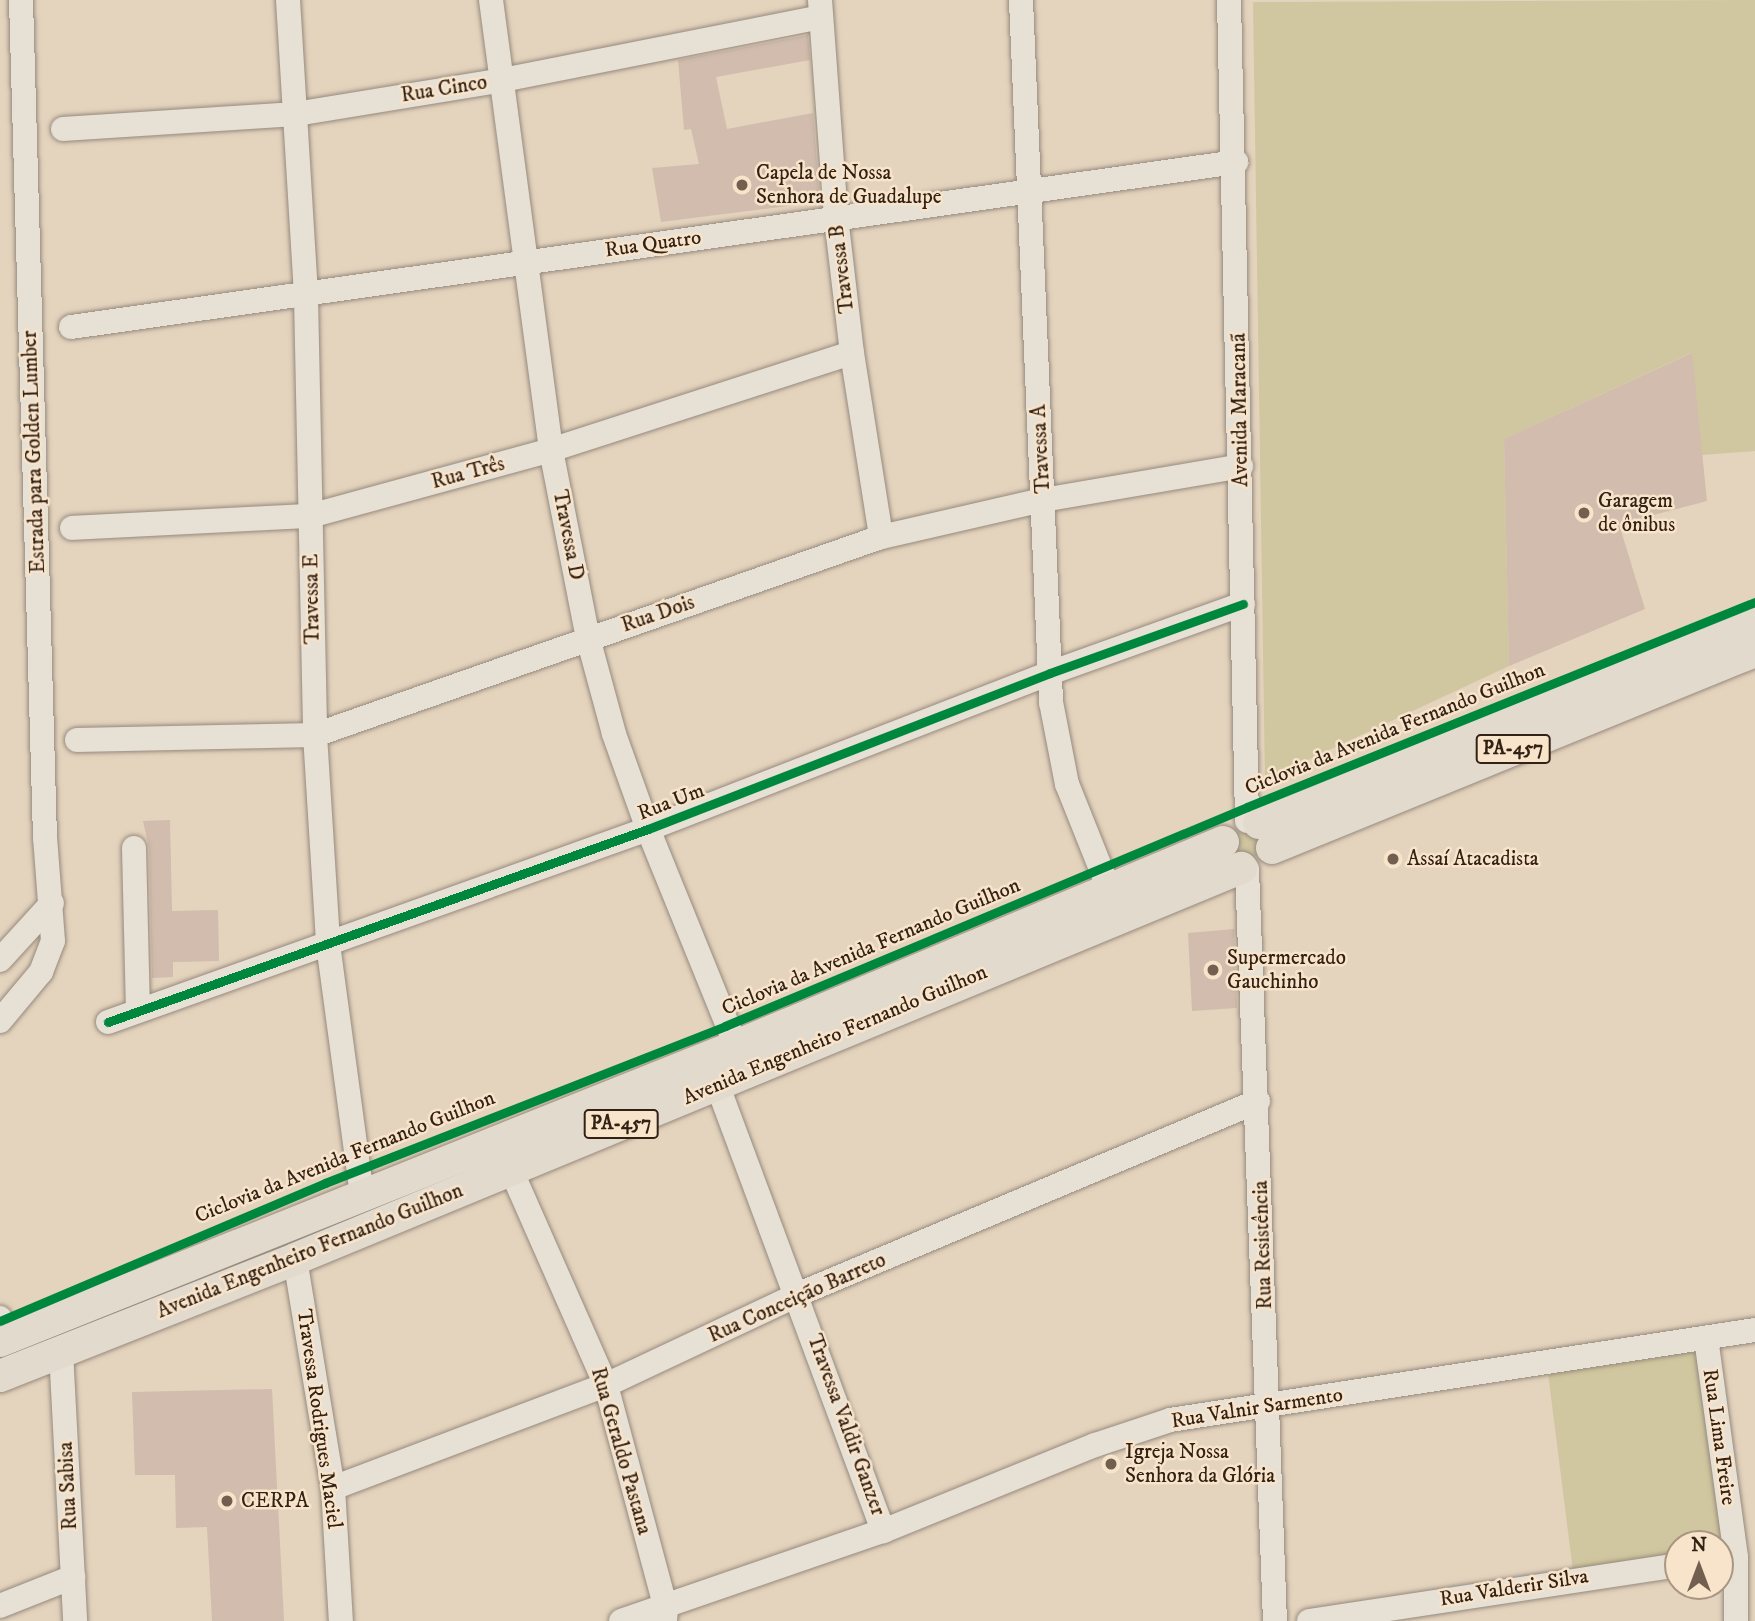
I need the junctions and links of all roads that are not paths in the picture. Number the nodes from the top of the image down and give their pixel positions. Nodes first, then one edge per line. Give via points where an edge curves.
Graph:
1 (21, 0) edge
2 (288, 0) edge
3 (491, 0) edge
4 (1021, 0) edge
5 (1229, 0) edge
6 (820, 9) edge
7 (503, 80) junction
8 (296, 114) junction
9 (63, 129) dead end
10 (1236, 162) junction
11 (1029, 193) junction
12 (836, 217) junction
13 (524, 263) junction
14 (306, 297) junction
15 (71, 327) dead end
16 (852, 353) junction
17 (551, 450) junction
18 (1241, 466) junction
19 (1043, 500) junction
20 (310, 516) junction
21 (72, 528) dead end
22 (881, 537) junction
23 (1242, 604) junction
24 (1755, 624) edge
25 (589, 638) junction
26 (1755, 651) edge
27 (1050, 673) junction
28 (315, 735) junction
29 (77, 740) dead end
30 (648, 829) junction
31 (1259, 831) junction
32 (1223, 842) junction
33 (134, 848) dead end
34 (1244, 869) junction
35 (1109, 889) junction
36 (52, 903) junction
37 (328, 944) junction
38 (0, 960) edge
39 (138, 1010) junction
40 (0, 1021) edge
41 (108, 1022) dead end
42 (736, 1046) junction
43 (717, 1084) junction
44 (1258, 1101) junction
45 (511, 1170) junction
46 (362, 1196) junction
47 (295, 1259) junction
48 (799, 1294) junction
49 (1755, 1330) edge
50 (3, 1332) edge
51 (1706, 1338) junction
52 (61, 1351) junction
53 (0, 1376) edge
54 (606, 1385) junction
55 (1268, 1407) junction
56 (332, 1488) junction
57 (883, 1531) junction
58 (1737, 1557) edge
59 (1664, 1566) edge
60 (72, 1577) junction
61 (0, 1606) edge
62 (665, 1615) edge
63 (75, 1621) edge
64 (341, 1621) edge
65 (621, 1621) edge
66 (1275, 1621) edge
67 (1309, 1621) edge
68 (1736, 1621) edge

1 - 36 street, Estrada para Golden Lumber via 46,838
2 - 8 street, Travessa E
3 - 7 street, Travessa D
4 - 11 street, Travessa A
5 - 10 street, Avenida Maracanã
6 - 7 street, Rua Cinco
6 - 12 street, Travessa B
7 - 8 street, Rua Cinco
7 - 13 street, Travessa D
8 - 9 street, Rua Cinco
8 - 14 street, Travessa E
10 - 11 street, Rua Quatro
10 - 18 street, Avenida Maracanã
11 - 12 street, Rua Quatro
11 - 19 street, Travessa A
12 - 13 street, Rua Quatro
12 - 16 street, Travessa B
13 - 14 street, Rua Quatro
13 - 17 street, Travessa D
14 - 15 street, Rua Quatro
14 - 20 street, Travessa E
16 - 17 street, Rua Três
16 - 22 street, Travessa B
17 - 20 street, Rua Três
17 - 25 street, Travessa D
18 - 19 street, Rua Dois
18 - 23 street, Avenida Maracanã
19 - 22 street, Rua Dois
19 - 27 street, Travessa A
20 - 21 street, Rua Três
20 - 28 street, Travessa E
22 - 25 street, Rua Dois
23 - 27 street, Rua Um
23 - 31 street, Avenida Maracanã
24 - 31 main road, Avenida Engenheiro Fernando Guilhon / PA-457
25 - 28 street, Rua Dois
25 - 30 street, Travessa D via 614,734
26 - 31 main road, Avenida Engenheiro Fernando Guilhon / PA-457
27 - 30 street, Rua Um
27 - 35 street, Travessa A via 1067,784
28 - 29 street, Rua Dois
28 - 37 street, Travessa E
30 - 37 street, Rua Um
30 - 42 street, Travessa D
31 - 32 main road, Avenida Engenheiro Fernando Guilhon / PA-457 via 1231,826
31 - 34 main road, Avenida Engenheiro Fernando Guilhon / PA-457 via 1264,863
32 - 34 main road via 1227,858
32 - 35 main road, Avenida Engenheiro Fernando Guilhon / PA-457
33 - 39 street
34 - 43 main road, Avenida Engenheiro Fernando Guilhon / PA-457
34 - 44 street, Rua Resistência
35 - 42 main road, Avenida Engenheiro Fernando Guilhon / PA-457
36 - 38 street
36 - 40 street, Estrada para Golden Lumber via 49,957
37 - 39 street, Rua Um
37 - 46 street, Travessa E
39 - 41 street, Rua Um
42 - 46 main road, Avenida Engenheiro Fernando Guilhon / PA-457
43 - 45 main road, Avenida Engenheiro Fernando Guilhon / PA-457
43 - 48 street, Travessa Valdir Ganzer
44 - 48 street, Rua Conceição Barreto
44 - 55 street, Rua Resistência
45 - 47 main road, Avenida Engenheiro Fernando Guilhon / PA-457
45 - 54 street, Rua Geraldo Pastana
46 - 50 main road, Avenida Engenheiro Fernando Guilhon / PA-457
47 - 52 main road, Avenida Engenheiro Fernando Guilhon / PA-457
47 - 56 street, Travessa Rodrigues Maciel
48 - 54 street, Rua Conceição Barreto
48 - 57 street, Travessa Valdir Ganzer
49 - 51 street, Rua Valnir Sarmento
51 - 55 street, Rua Valnir Sarmento
51 - 58 street, Rua Lima Freire
52 - 53 main road, Avenida Engenheiro Fernando Guilhon / PA-457
52 - 60 street, Rua Sabisa
54 - 56 street, Rua Conceição Barreto
54 - 62 street, Rua Geraldo Pastana
55 - 57 street, Rua Valnir Sarmento via 1170,1420 1136,1430
55 - 66 street, Rua Resistência
56 - 64 street, Travessa Rodrigues Maciel
57 - 62 street, Rua Valnir Sarmento
58 - 68 street, Rua Lima Freire
59 - 67 street, Rua Valderir Silva
60 - 61 street
60 - 63 street, Rua Sabisa
62 - 65 street, Rua Valnir Sarmento

